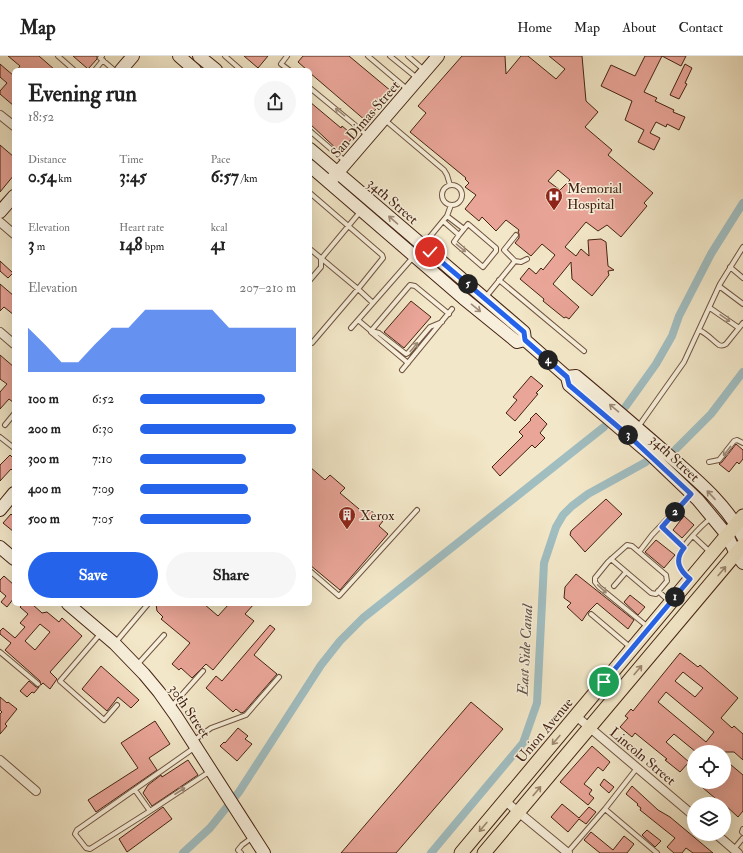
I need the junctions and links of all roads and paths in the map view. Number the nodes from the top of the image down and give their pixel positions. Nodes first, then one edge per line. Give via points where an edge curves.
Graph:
1 (58, 56) edge
2 (132, 56) edge
3 (179, 56) edge
4 (199, 56) edge
5 (225, 56) edge
6 (287, 56) edge
7 (368, 56) edge
8 (390, 56) edge
9 (408, 56) edge
10 (438, 56) edge
11 (108, 57) dead end
12 (101, 58) edge
13 (72, 68) edge
14 (96, 68) edge
15 (112, 68) edge
16 (123, 68) edge
17 (194, 68) edge
18 (214, 68) edge
19 (239, 68) edge
20 (286, 68) edge
21 (422, 75) junction
22 (312, 90) edge
23 (409, 91) junction
24 (0, 114) edge
25 (384, 119) junction
26 (12, 124) edge
27 (312, 133) edge
28 (369, 136) junction
29 (312, 151) edge
30 (347, 162) junction
31 (312, 168) edge
32 (338, 172) junction
33 (329, 182) junction
34 (450, 185) junction
35 (312, 195) edge
36 (12, 198) edge
37 (451, 205) junction
38 (362, 210) junction
39 (0, 212) edge
40 (447, 216) junction
41 (443, 221) junction
42 (0, 222) edge
43 (349, 226) junction
44 (464, 229) junction
45 (12, 232) edge
46 (459, 235) junction
47 (516, 235) dead end
48 (422, 246) junction
49 (742, 250) edge
50 (312, 251) edge
51 (414, 255) junction
52 (321, 259) junction
53 (527, 259) dead end
54 (515, 261) junction
55 (730, 267) junction
56 (312, 278) edge
57 (743, 278) edge
58 (499, 280) junction
59 (720, 286) junction
60 (358, 289) junction
61 (485, 298) junction
62 (373, 303) junction
63 (743, 304) edge
64 (710, 308) junction
65 (452, 309) dead end
66 (449, 314) junction
67 (358, 320) junction
68 (442, 322) junction
69 (743, 323) edge
70 (351, 328) dead end
71 (739, 328) junction
72 (700, 330) junction
73 (371, 331) junction
74 (0, 332) edge
75 (525, 340) junction
76 (12, 342) edge
77 (312, 343) edge
78 (584, 351) dead end
79 (408, 363) junction
80 (402, 370) dead end
81 (12, 416) edge
82 (5, 425) dead end
83 (634, 432) junction
84 (0, 437) edge
85 (743, 443) edge
86 (12, 446) edge
87 (709, 462) dead end
88 (691, 494) junction
89 (12, 495) edge
90 (0, 510) edge
91 (417, 510) dead end
92 (713, 516) junction
93 (740, 520) edge
94 (662, 527) junction
95 (727, 535) junction
96 (693, 536) junction
97 (743, 537) edge
98 (0, 547) edge
99 (684, 548) junction
100 (639, 552) junction
101 (712, 553) junction
102 (741, 554) edge
103 (12, 557) edge
104 (611, 559) junction
105 (626, 572) junction
106 (312, 573) edge
107 (690, 579) junction
108 (614, 586) dead end
109 (658, 591) junction
110 (671, 603) junction
111 (70, 606) edge
112 (146, 606) edge
113 (590, 614) dead end
114 (649, 628) junction
115 (101, 632) junction
116 (164, 635) dead end
117 (115, 644) junction
118 (632, 649) junction
119 (0, 652) edge
120 (137, 666) junction
121 (203, 671) dead end
122 (279, 676) dead end
123 (38, 684) dead end
124 (117, 705) dead end
125 (171, 708) junction
126 (576, 716) junction
127 (589, 728) junction
128 (194, 744) junction
129 (0, 760) edge
130 (637, 768) junction
131 (211, 770) junction
132 (135, 790) junction
133 (36, 791) dead end
134 (505, 801) junction
135 (604, 809) junction
136 (687, 810) edge
137 (150, 811) junction
138 (519, 812) junction
139 (743, 829) edge
140 (743, 833) edge
141 (253, 836) junction
142 (743, 838) edge
143 (724, 841) edge
144 (239, 851) edge
145 (736, 851) edge
146 (233, 853) edge
147 (264, 853) edge
148 (461, 853) edge
149 (484, 853) edge
150 (567, 853) edge
151 (657, 853) edge

1 - 13 lane
2 - 16 street
3 - 17 street
4 - 18 street
5 - 19 lane
6 - 20 lane via 281,64
7 - 23 lane
8 - 21 lane
9 - 21 lane
10 - 21 street, San Dimas Street
11 - 12 lane
12 - 14 lane
12 - 15 lane
21 - 23 street, San Dimas Street
28 -> 22 lane
23 - 25 street, San Dimas Street
24 - 26 street
25 - 28 street, San Dimas Street
25 - 34 lane via 444,170
27 - 30 lane
28 - 30 street, San Dimas Street
29 - 32 street, 34th Street
30 - 32 street, San Dimas Street
31 - 33 street, 34th Street
32 - 33 street, San Dimas Street
48 -> 32 street, 34th Street
33 - 38 street, 34th Street
34 - 37 lane via 442,195 445,202
34 - 37 lane via 459,189 461,196 459,202
35 - 43 lane
36 - 39 street
37 - 40 lane
38 - 43 lane
38 - 51 street, 34th Street
40 - 41 lane
40 - 44 lane
41 - 46 lane
41 - 48 lane
42 - 45 street
43 - 52 lane
43 - 60 lane via 384,258
44 - 46 lane
46 -> 44 lane via 454,242 483,267 496,248 468,224
47 - 54 lane via 504,250
48 - 51 lane
48 - 61 street, 34th Street
49 - 55 lane
50 - 52 lane
51 - 62 lane
51 -> 75 street, 34th Street via 517,342
52 - 56 lane via 321,267
52 - 60 lane
53 - 54 lane
54 - 58 lane
55 - 57 lane
55 - 59 lane
58 - 61 lane
58 - 78 lane
59 - 63 lane
59 - 64 lane
60 - 62 lane
60 - 77 lane
61 - 75 street, 34th Street via 524,332
62 - 67 lane
64 -> 71 lane
64 - 72 lane
65 - 66 lane
66 - 68 lane
66 - 73 lane via 415,286 410,285
67 - 70 lane
67 - 73 lane
73 -> 68 lane via 379,333 406,354 430,327
68 - 79 lane
69 - 71 lane
71 - 72 lane via 722,346
72 - 83 lane via 684,362
73 - 79 lane
74 - 76 street
75 - 83 street, 34th Street via 567,377 569,385
79 - 80 lane
81 - 82 lane
83 - 88 street, 34th Street
93 -> 83 street, 34th Street via 723,507 698,481
84 - 86 lane
85 -> 87 lane via 734,441 719,460
88 - 92 street, 34th Street
88 - 94 lane
89 - 90 street
91 - 106 lane via 339,596
92 - 95 street, 34th Street
92 - 96 lane
93 - 95 main road, Union Avenue
93 - 97 street, 34th Street
94 - 99 lane
94 - 100 lane
95 - 101 main road, Union Avenue
95 - 102 street, 34th Street
96 - 99 lane
96 - 101 lane
98 - 103 street
99 - 107 lane via 678,560
100 - 104 lane via 627,545
100 - 109 lane via 666,575 666,581
101 - 107 main road, Union Avenue
127 -> 102 main road
104 - 105 lane
104 -> 114 lane via 596,575 595,582
105 - 108 lane
105 - 109 lane via 651,593 656,594
107 - 110 main road, Union Avenue
109 - 110 lane
110 - 114 main road, Union Avenue
111 - 115 street, 30th Street
112 - 117 lane
113 - 118 lane
114 - 118 main road, Union Avenue
115 - 117 street, 30th Street
115 - 124 lane via 60,681 104,720
116 - 120 lane
117 - 120 street, 30th Street
118 - 126 main road, Union Avenue
119 - 123 lane
120 - 125 street, 30th Street
121 - 125 lane
122 - 128 lane via 246,715 211,728
125 - 128 street, 30th Street
126 - 127 street, Lincoln Street
126 -> 134 main road, Union Avenue
127 - 130 street, Lincoln Street
138 -> 127 main road
128 - 131 street, 30th Street
128 - 132 lane
129 - 133 street
130 - 135 lane
130 - 136 street, Lincoln Street
137 -> 131 lane
131 - 141 street, 30th Street
132 - 137 lane
132 - 137 lane via 77,830 75,834 86,848 90,849
134 - 138 street
134 -> 148 main road, Union Avenue
135 - 150 lane
135 - 151 lane
138 - 149 main road
138 - 150 street
139 - 140 lane
141 - 144 lane
141 - 147 street, 30th Street
142 - 145 lane
143 - 145 street
144 - 146 lane

